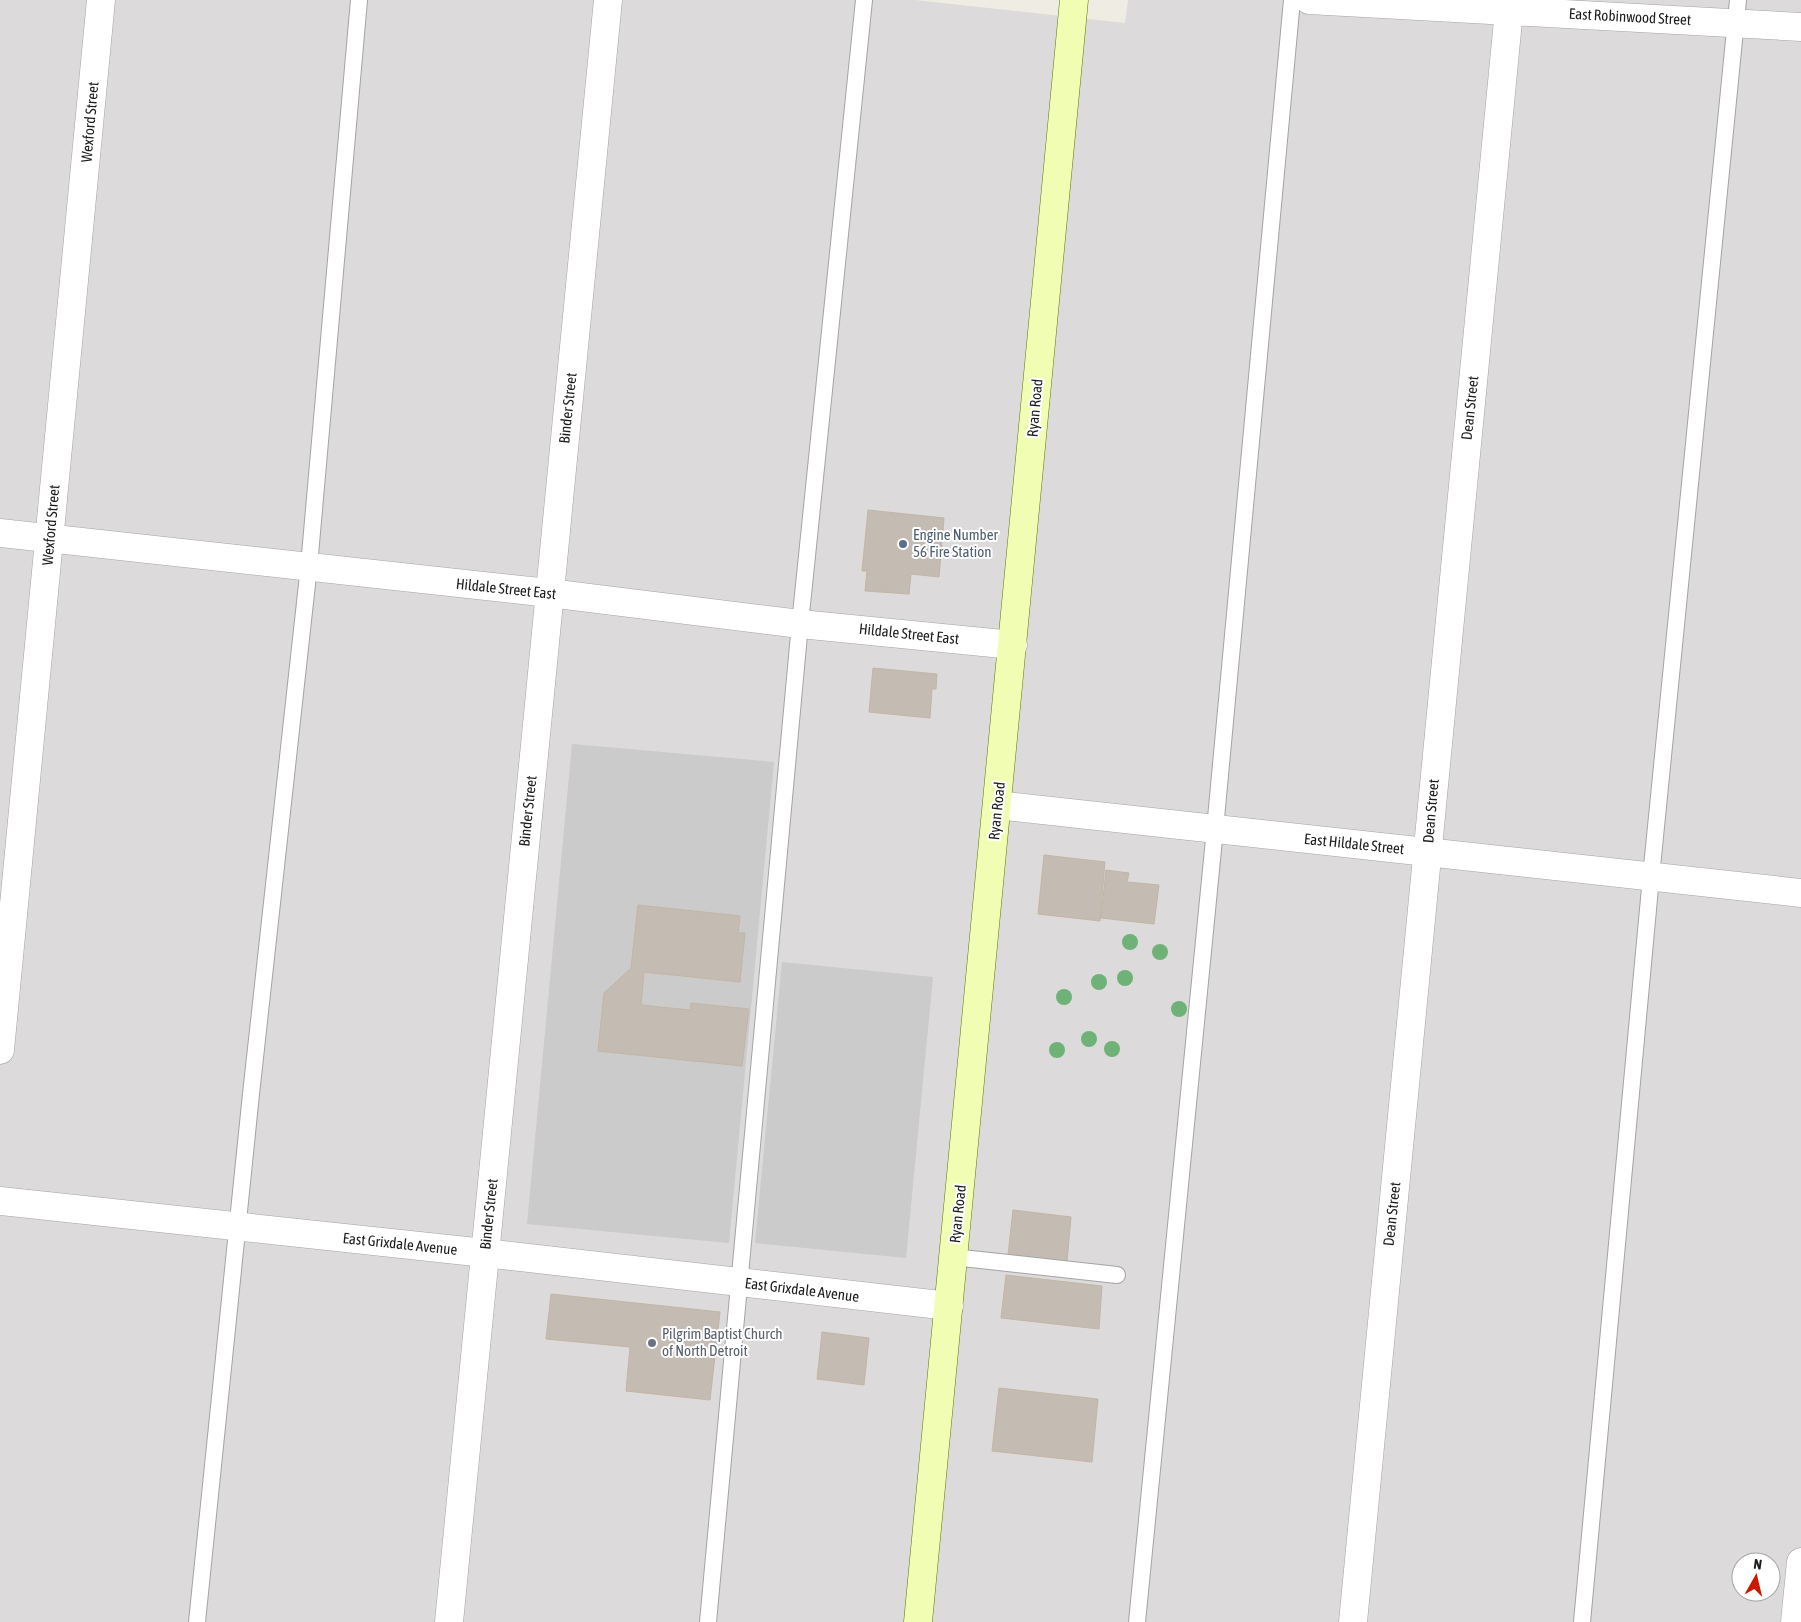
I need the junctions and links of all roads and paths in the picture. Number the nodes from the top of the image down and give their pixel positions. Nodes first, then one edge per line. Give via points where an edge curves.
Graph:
1 (101, 0) edge
2 (359, 0) edge
3 (608, 0) edge
4 (864, 0) edge
5 (1074, 0) edge
6 (1292, 0) edge
7 (1309, 0) edge
8 (1509, 5) edge
9 (1737, 12) edge
10 (1801, 27) edge
11 (0, 533) edge
12 (50, 539) junction
13 (309, 566) junction
14 (549, 593) junction
15 (800, 624) junction
16 (1013, 644) junction
17 (997, 805) junction
18 (1215, 829) junction
19 (1428, 852) junction
20 (1651, 877) junction
21 (1801, 893) edge
22 (0, 1050) edge
23 (0, 1201) edge
24 (238, 1226) junction
25 (485, 1254) junction
26 (954, 1256) junction
27 (1117, 1275) dead end
28 (740, 1282) junction
29 (948, 1306) junction
30 (1801, 1562) edge
31 (197, 1622) edge
32 (449, 1622) edge
33 (708, 1622) edge
34 (918, 1622) edge
35 (1137, 1622) edge
36 (1353, 1622) edge
37 (1582, 1622) edge
38 (1795, 1622) edge

1 - 12 street, Wexford Street
2 - 13 lane
3 - 14 street, Binder Street
4 - 15 lane
5 - 16 street, Ryan Road
6 - 18 lane
7 - 8 street, East Robinwood Street
8 - 9 street, East Robinwood Street
8 - 19 street, Dean Street
9 - 10 street, East Robinwood Street
9 - 20 lane
11 - 12 street, Hildale Street East
12 - 13 street, Hildale Street East
12 - 22 street, Wexford Street
13 - 14 street, Hildale Street East
13 - 24 lane
14 - 15 street, Hildale Street East
14 - 25 street, Binder Street
15 - 16 street, Hildale Street East
15 - 28 lane
16 - 17 street, Ryan Road
17 - 18 street, East Hildale Street
17 - 26 street, Ryan Road
18 - 19 street, East Hildale Street
18 - 35 lane
19 - 20 street, East Hildale Street
19 - 36 street, Dean Street
20 - 21 street, East Hildale Street
20 - 37 lane
23 - 24 street, East Grixdale Avenue
24 - 25 street, East Grixdale Avenue
24 - 31 lane
25 - 28 street, East Grixdale Avenue
25 - 32 street, Binder Street
26 - 27 lane
26 - 29 street, Ryan Road
28 - 29 street, East Grixdale Avenue
28 - 33 lane
29 - 34 street, Ryan Road
30 - 38 street

